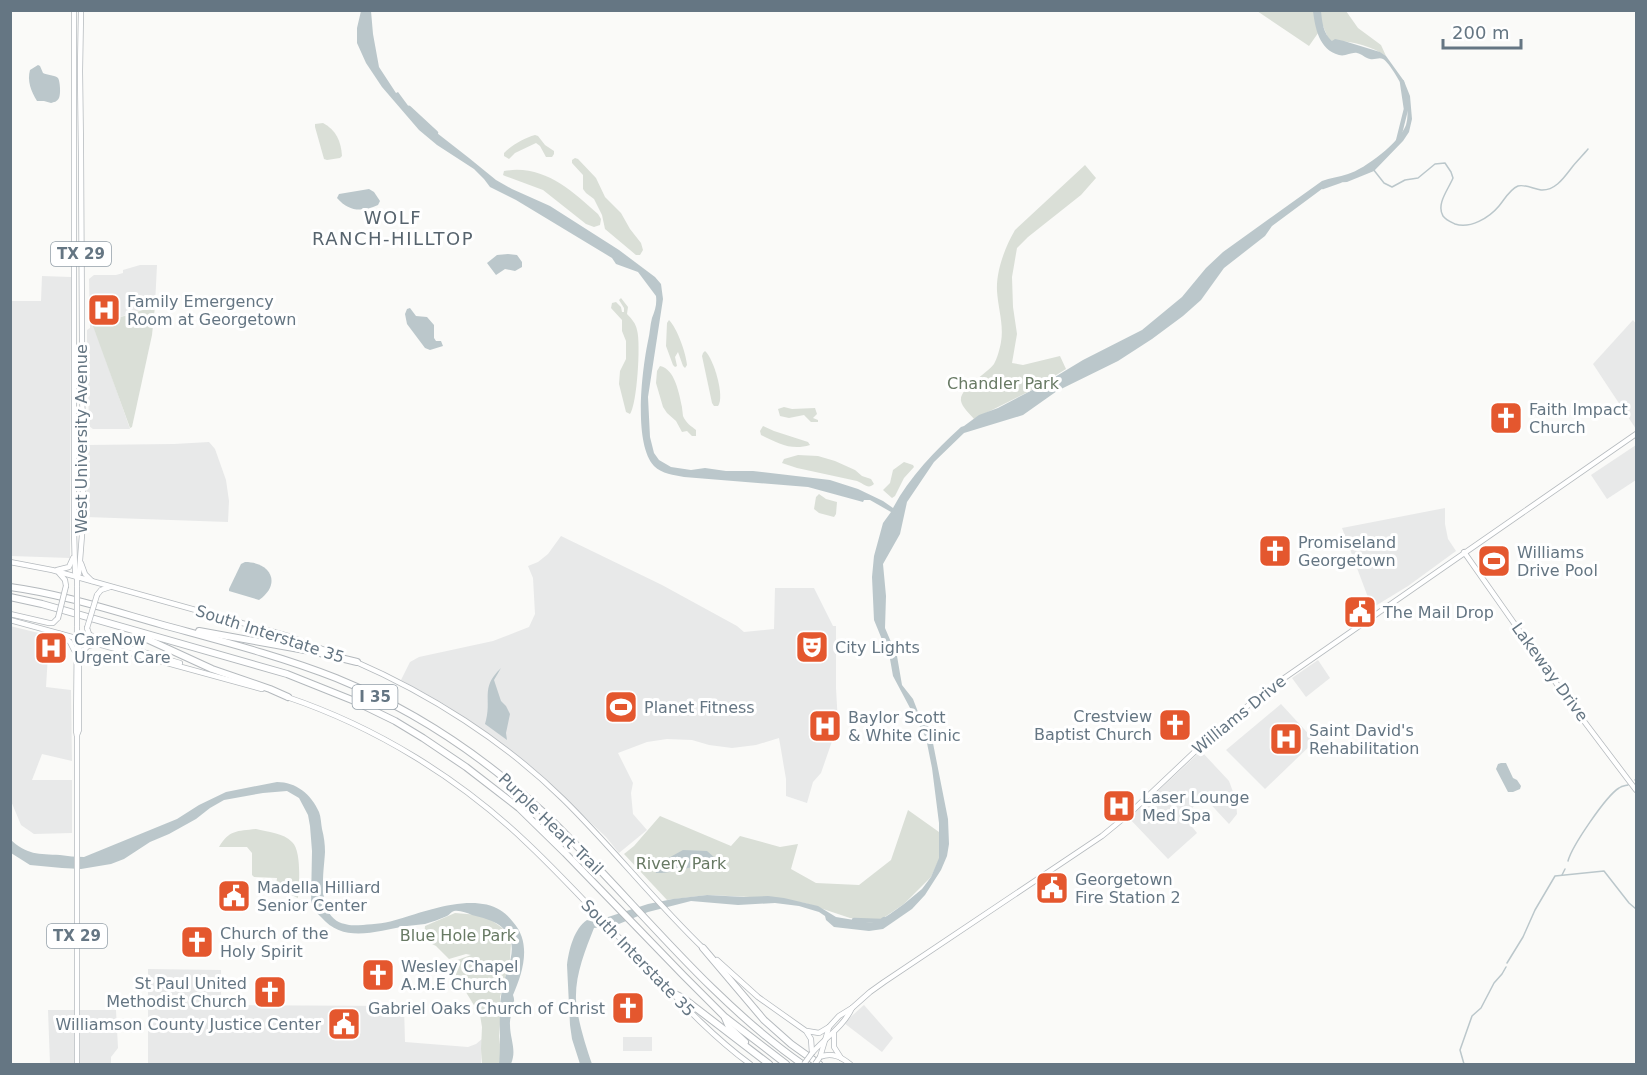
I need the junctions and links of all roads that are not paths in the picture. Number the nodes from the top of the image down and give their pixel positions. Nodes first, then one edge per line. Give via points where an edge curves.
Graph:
1 (75, 10) edge
2 (81, 10) edge
3 (81, 24) junction
4 (74, 42) junction
5 (80, 62) junction
6 (1636, 434) edge
7 (1464, 552) junction
8 (75, 553) junction
9 (80, 557) junction
10 (10, 562) edge
11 (54, 570) junction
12 (77, 578) junction
13 (94, 582) junction
14 (10, 587) edge
15 (110, 587) junction
16 (10, 598) edge
17 (105, 608) junction
18 (10, 614) edge
19 (10, 620) edge
20 (124, 627) junction
21 (58, 632) junction
22 (77, 637) junction
23 (102, 644) junction
24 (77, 655) junction
25 (357, 662) junction
26 (204, 672) junction
27 (288, 697) junction
28 (1636, 790) edge
29 (701, 946) junction
30 (675, 994) junction
31 (852, 1008) junction
32 (725, 1017) junction
33 (830, 1028) junction
34 (806, 1031) junction
35 (834, 1032) junction
36 (823, 1043) junction
37 (812, 1053) junction
38 (755, 1055) junction
39 (820, 1057) junction
40 (842, 1058) junction
41 (77, 1065) edge
42 (750, 1065) edge
43 (769, 1065) edge
44 (786, 1065) edge
45 (803, 1065) edge
46 (815, 1065) edge
47 (819, 1065) edge
48 (850, 1065) edge

1 - 3 main road
1 - 4 main road, West University Avenue / TX 29
2 - 3 main road, West University Avenue / TX 29
3 - 5 main road, West University Avenue / TX 29
4 - 5 main road
4 - 8 main road, West University Avenue / TX 29
5 - 9 main road, West University Avenue / TX 29
6 - 7 main road, Williams Drive
7 - 28 main road, Lakeway Drive
7 - 31 main road, Williams Drive via 1238,712 1102,836 884,982
8 - 11 main road via 69,567
8 - 12 main road, West University Avenue / TX 29
9 - 12 main road, West University Avenue / TX 29
9 - 13 main road via 84,573
10 - 11 main road, South Interstate 35
11 - 12 main road, South Interstate 35
11 - 18 main road, bridge via 62,575 66,586 58,618 49,623
12 - 13 main road, South Interstate 35
12 - 22 main road, West University Avenue / TX 29, bridge
13 - 15 main road, South Interstate 35
14 - 17 highway, Purple Heart Trail / I 35
15 - 25 main road, South Interstate 35 via 288,636
15 - 26 main road, bridge via 97,595 87,628 89,634
16 - 20 highway, Purple Heart Trail / I 35
17 - 25 highway
17 - 45 highway, Purple Heart Trail / I 35 via 287,660 338,679 461,746 507,780 563,831 738,1012
19 - 21 main road, South Interstate 35
20 - 27 highway via 212,669
20 - 32 highway, Purple Heart Trail / I 35 via 287,674 352,700 395,721 459,762 539,827
21 - 22 main road, South Interstate 35
21 - 24 main road
22 - 23 main road, South Interstate 35
22 - 24 main road, West University Avenue / TX 29
23 - 24 main road via 89,646
23 - 26 main road, South Interstate 35
24 - 41 main road, West University Avenue / TX 29
25 - 29 main road, South Interstate 35 via 422,695 524,765 561,797
26 - 27 main road, South Interstate 35
27 - 30 main road, South Interstate 35 via 351,722 400,748 489,809
29 - 34 main road, South Interstate 35 via 758,997
29 - 47 highway via 764,1020
30 - 38 highway
30 - 42 main road, South Interstate 35
31 - 33 main road, Williams Drive
31 - 35 main road, Williams Drive
32 - 38 highway via 729,1027
32 - 44 highway, Purple Heart Trail / I 35
33 - 34 main road via 819,1033
33 - 36 main road, Williams Drive
34 - 37 main road via 812,1039
35 - 36 main road, Williams Drive
35 - 40 main road via 834,1047
36 - 37 main road, Williams Drive
36 - 39 main road, Williams Drive
37 - 45 main road, Williams Drive, bridge
38 - 43 highway
39 - 40 main road via 826,1054
39 - 46 main road, Williams Drive, bridge
40 - 48 main road

